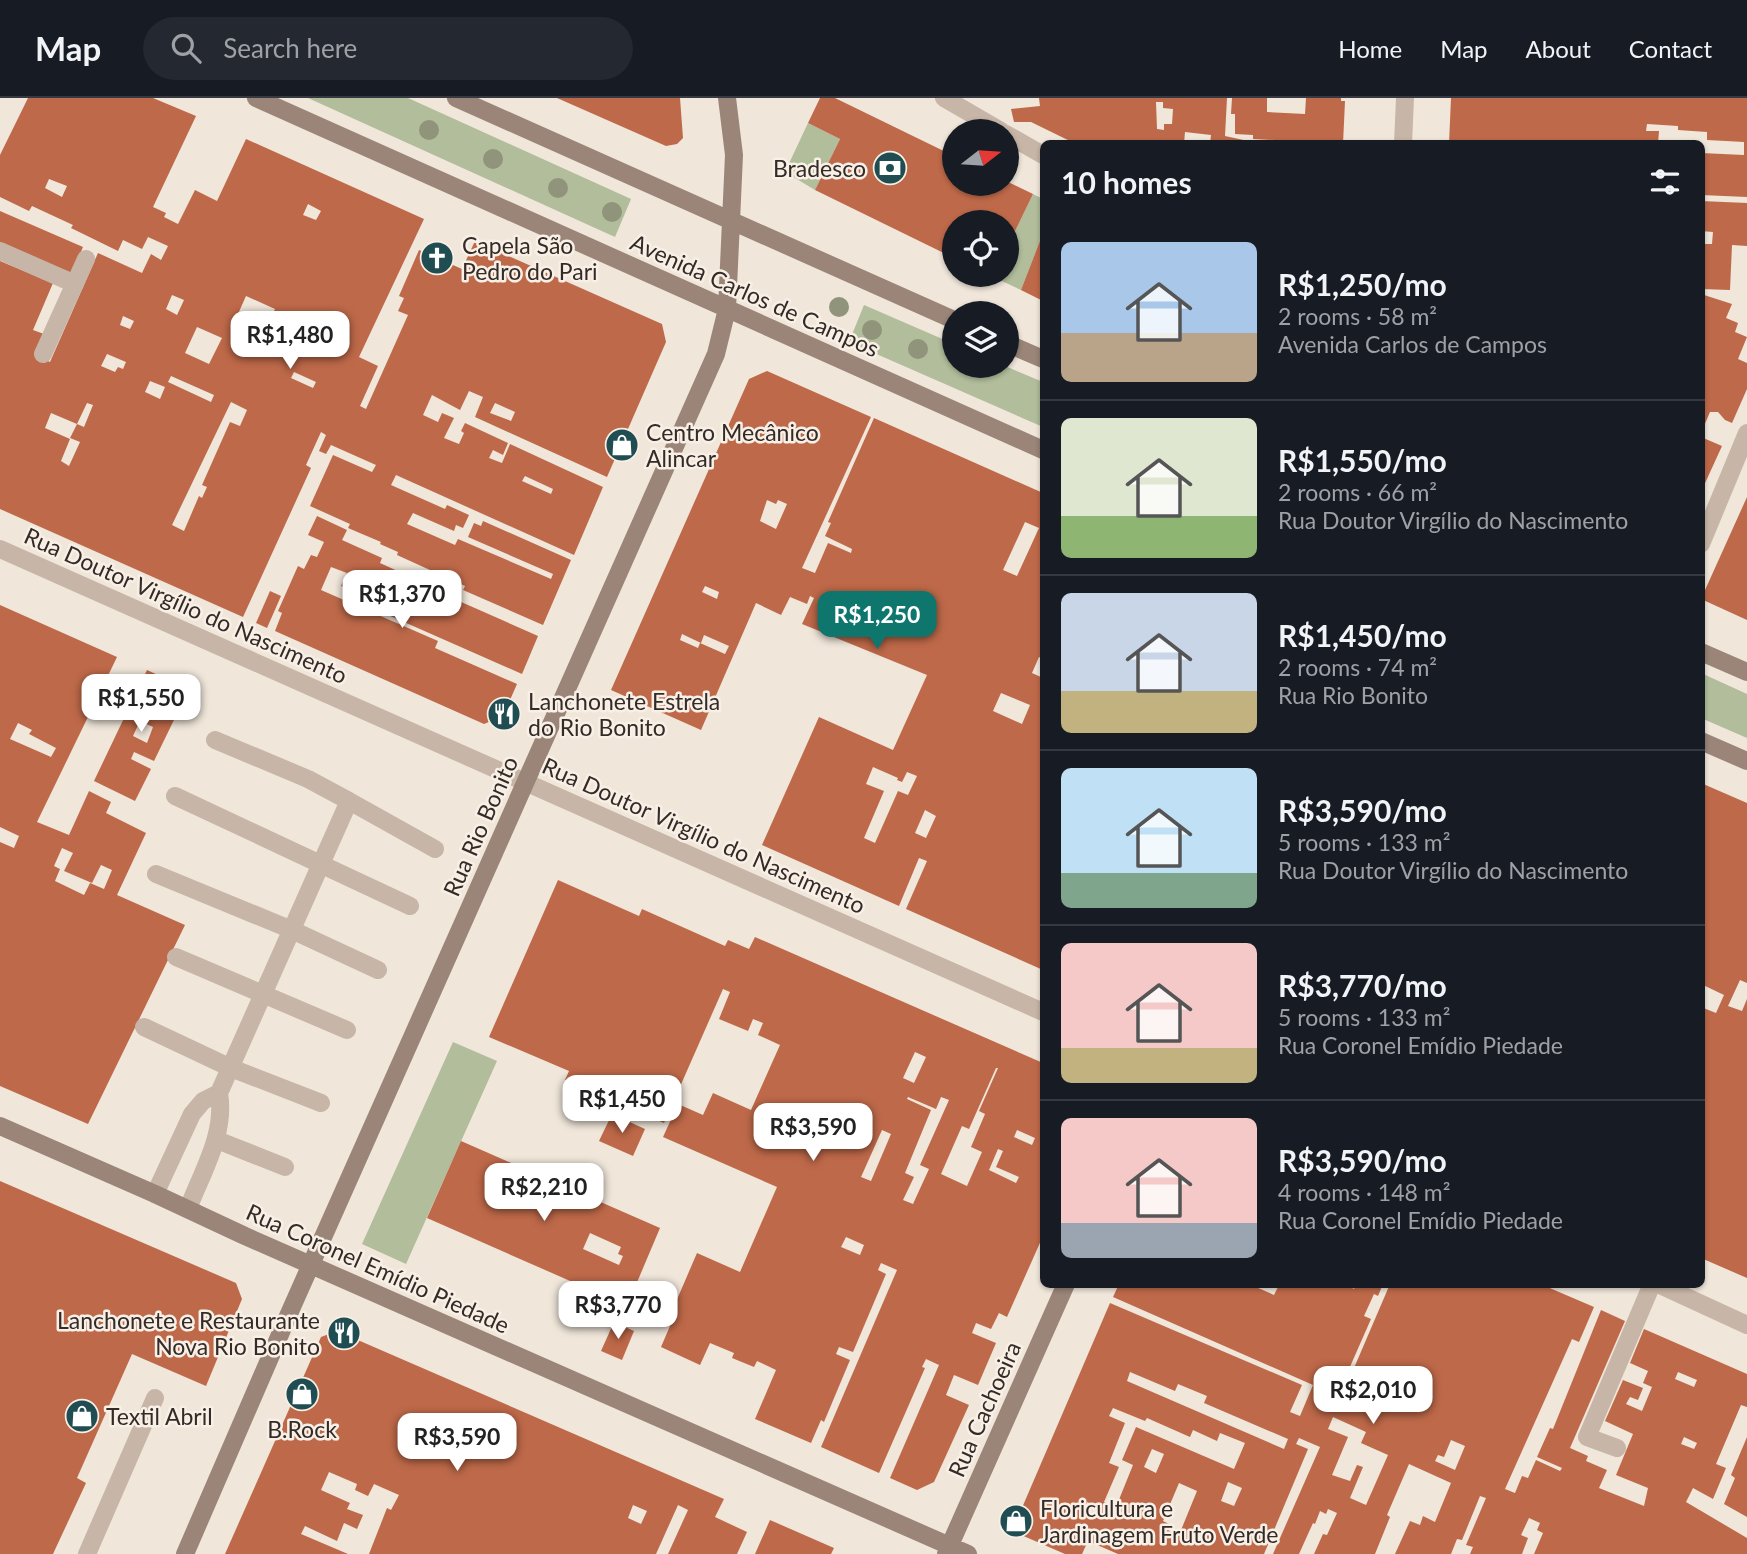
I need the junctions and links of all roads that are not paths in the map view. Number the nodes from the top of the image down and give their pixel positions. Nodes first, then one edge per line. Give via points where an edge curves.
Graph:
1 (256, 98) edge
2 (456, 98) edge
3 (727, 98) edge
4 (944, 98) edge
5 (1405, 98) edge
6 (981, 119) edge
7 (1403, 140) edge
8 (1019, 141) edge
9 (1040, 153) edge
10 (732, 221) junction
11 (0, 251) edge
12 (86, 259) dead end
13 (75, 284) junction
14 (727, 309) junction
15 (942, 315) edge
16 (1019, 349) edge
17 (43, 354) dead end
18 (1040, 358) edge
19 (1747, 433) edge
20 (1040, 449) edge
21 (1705, 534) edge
22 (0, 550) edge
23 (1705, 654) edge
24 (1747, 672) edge
25 (215, 740) dead end
26 (1705, 743) edge
27 (1747, 761) edge
28 (526, 783) junction
29 (175, 796) dead end
30 (349, 801) junction
31 (435, 849) dead end
32 (320, 865) junction
33 (156, 874) dead end
34 (410, 906) dead end
35 (292, 930) junction
36 (176, 957) dead end
37 (378, 970) dead end
38 (263, 995) junction
39 (1040, 1011) edge
40 (144, 1027) dead end
41 (347, 1030) dead end
42 (231, 1068) junction
43 (219, 1094) junction
44 (321, 1102) dead end
45 (0, 1126) edge
46 (217, 1140) junction
47 (285, 1167) dead end
48 (155, 1194) junction
49 (188, 1209) junction
50 (311, 1266) junction
51 (1064, 1288) edge
52 (1650, 1288) edge
53 (1667, 1288) edge
54 (1747, 1325) edge
55 (155, 1398) dead end
56 (1617, 1448) dead end
57 (948, 1550) edge
58 (87, 1554) edge
59 (185, 1554) edge
60 (968, 1554) edge

1 - 14 street, Avenida Carlos de Campos
2 - 10 street
3 - 10 street, Rua Rio Bonito via 734,155
4 - 6 street
5 - 7 street
8 - 9 street
10 - 14 street, Rua Rio Bonito
10 - 15 street
11 - 13 street
12 - 13 street
13 - 17 street
14 - 20 street, Avenida Carlos de Campos
14 - 28 street, Rua Rio Bonito via 716,354
16 - 18 street
19 - 21 street
22 - 28 street, Rua Doutor Virgílio do Nascimento
23 - 24 street
25 - 30 street
26 - 27 street
28 - 39 street, Rua Doutor Virgílio do Nascimento
28 - 50 street, Rua Rio Bonito
29 - 32 street
30 - 31 street
30 - 32 street
32 - 34 street
32 - 35 street
33 - 35 street
35 - 37 street
35 - 38 street
36 - 38 street
38 - 41 street
38 - 42 street
40 - 42 street
42 - 43 street
42 - 44 street
43 - 46 street via 222,1108
43 - 48 street via 203,1101 192,1114
45 - 48 street, Rua Coronel Emídio Piedade
46 - 47 street
46 - 49 street
48 - 49 street, Rua Coronel Emídio Piedade
49 - 50 street, Rua Coronel Emídio Piedade
50 - 57 street, Rua Coronel Emídio Piedade
50 - 59 street, Rua Rio Bonito
51 - 57 street, Rua Cachoeira
52 - 56 street via 1587,1437
53 - 54 street
55 - 58 street
57 - 60 street, Rua Coronel Emídio Piedade

